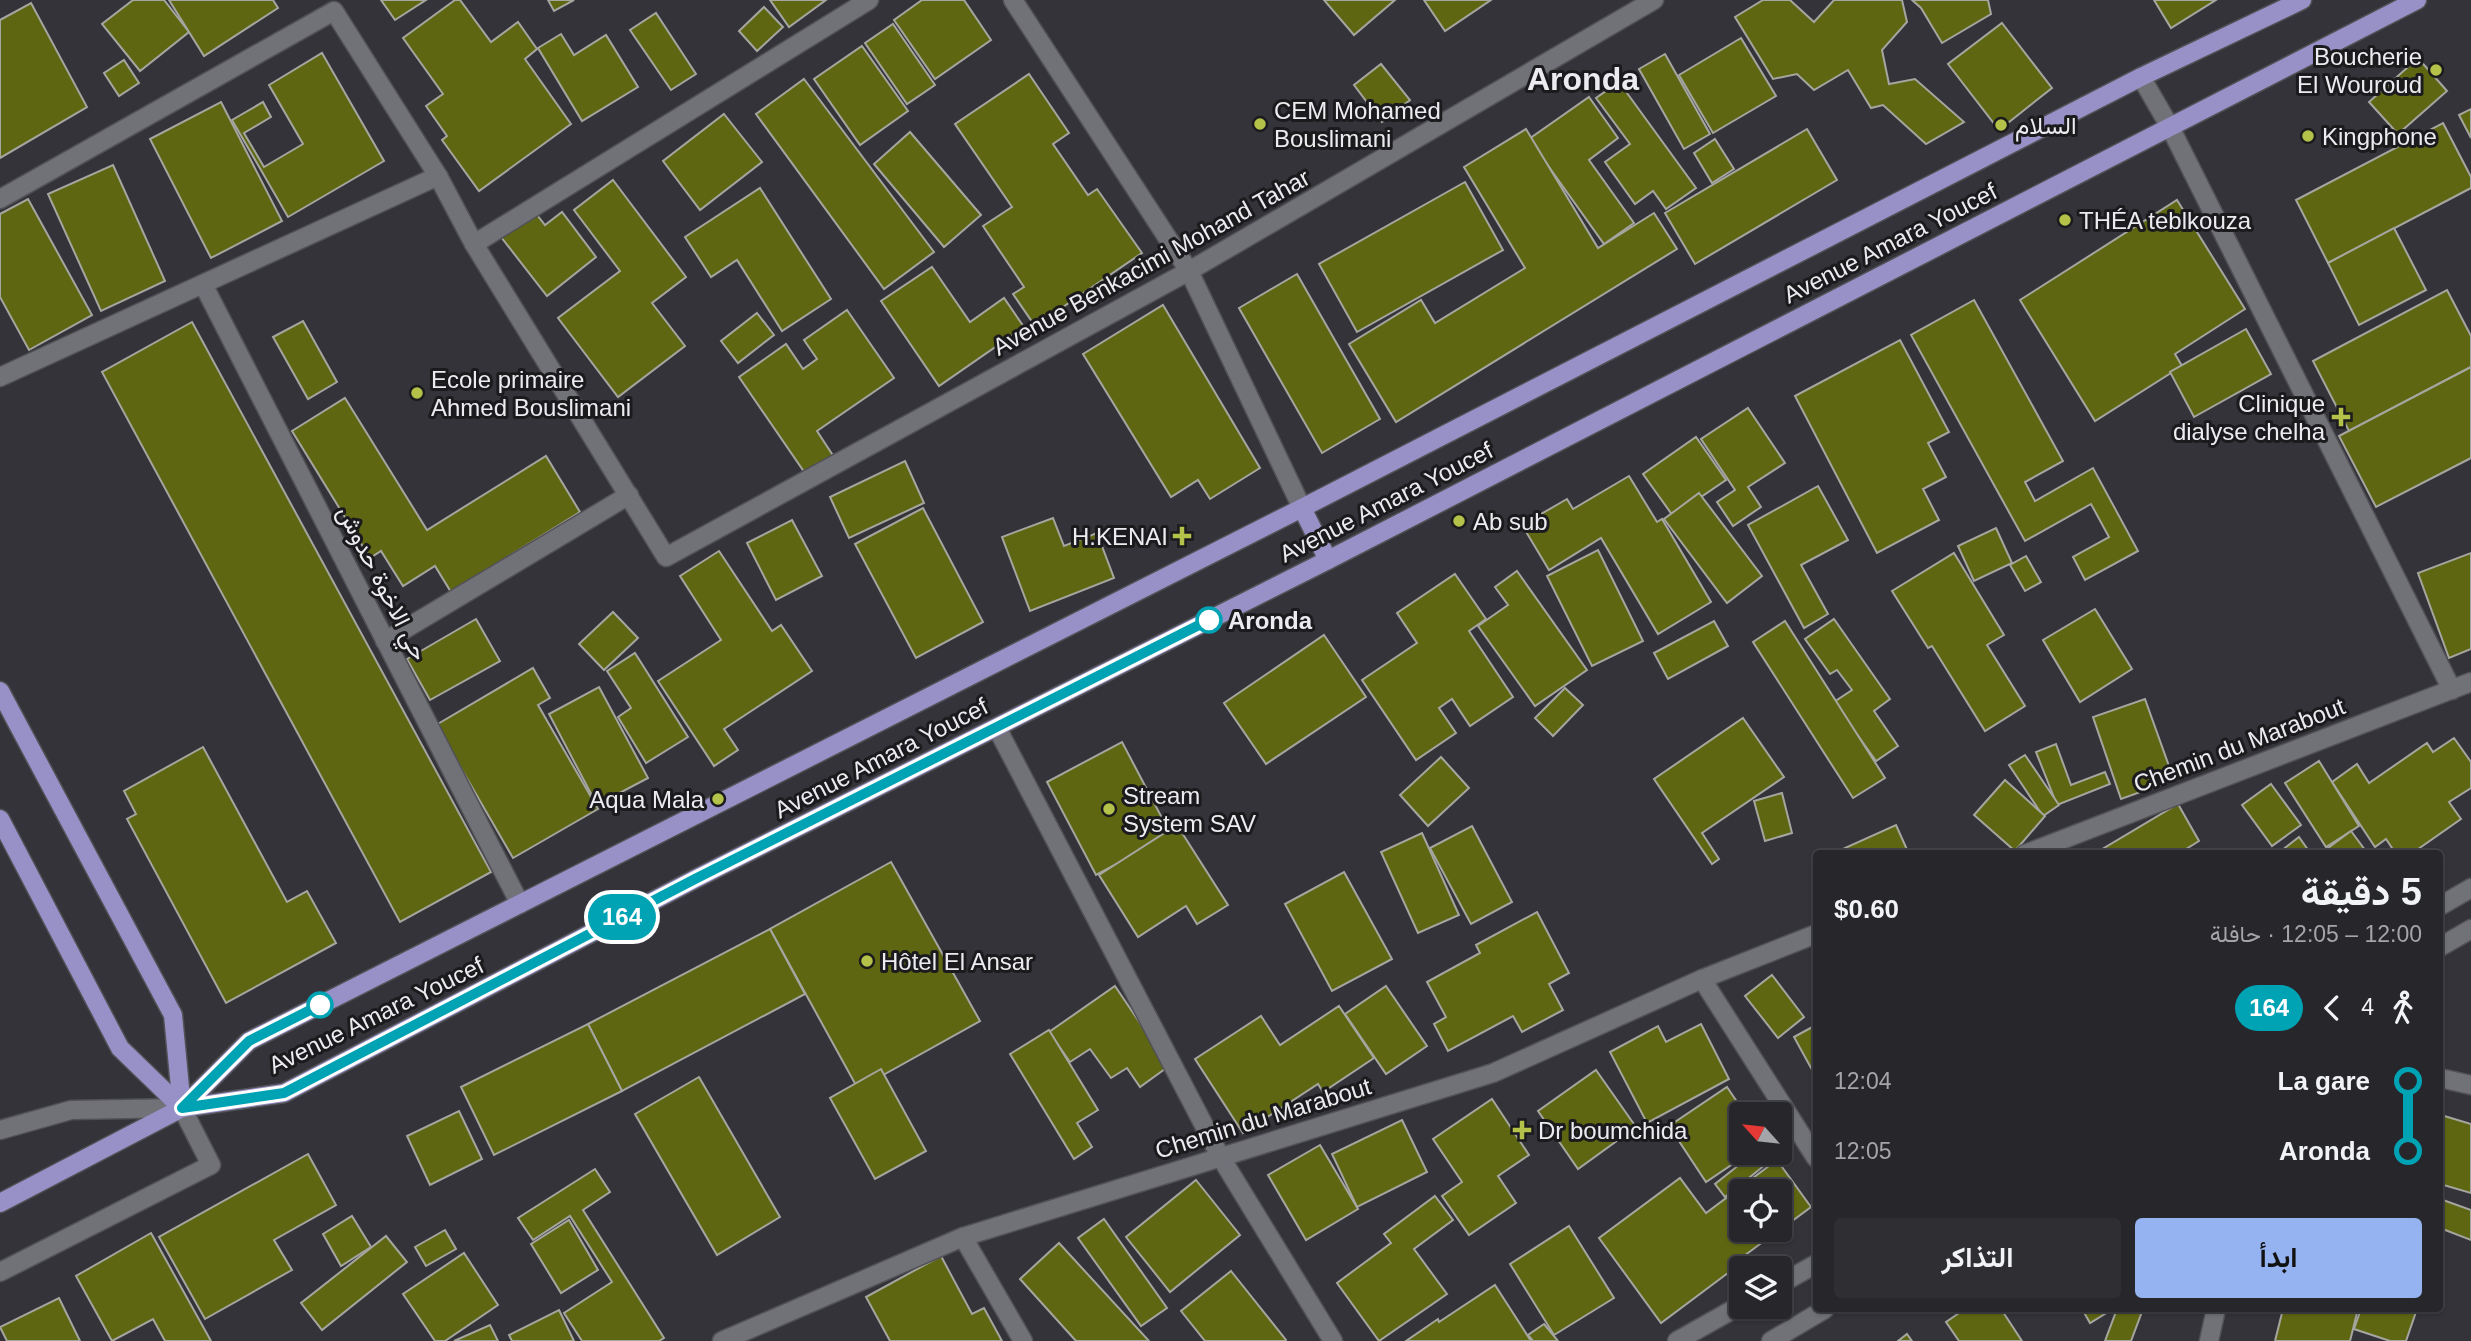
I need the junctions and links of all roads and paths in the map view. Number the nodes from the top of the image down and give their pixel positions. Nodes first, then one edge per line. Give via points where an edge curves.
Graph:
1 (869, 0) edge
2 (1013, 0) edge
3 (1654, 0) edge
4 (2302, 0) edge
5 (2417, 0) edge
6 (2141, 76) junction
7 (2170, 127) junction
8 (438, 176) junction
9 (0, 199) edge
10 (474, 244) junction
11 (1189, 271) junction
12 (203, 284) junction
13 (0, 377) edge
14 (629, 495) junction
15 (1302, 508) junction
16 (1328, 560) junction
17 (385, 641) junction
18 (2471, 682) edge
19 (2452, 690) junction
20 (0, 691) edge
21 (996, 728) junction
22 (0, 819) edge
23 (2035, 850) edge
24 (2471, 888) edge
25 (520, 904) junction
26 (2443, 904) edge
27 (2471, 929) edge
28 (1813, 935) edge
29 (2443, 945) edge
30 (1702, 979) junction
31 (2443, 1079) edge
32 (2471, 1085) edge
33 (182, 1108) junction
34 (0, 1130) edge
35 (1813, 1153) edge
36 (1220, 1156) junction
37 (0, 1203) edge
38 (963, 1237) junction
39 (1813, 1266) edge
40 (0, 1272) edge
41 (1792, 1277) edge
42 (1729, 1312) edge
43 (1820, 1312) edge
44 (2215, 1312) edge
45 (722, 1341) edge
46 (1023, 1341) edge
47 (1333, 1341) edge
48 (1677, 1341) edge
49 (1770, 1341) edge
50 (2209, 1341) edge

1 - 10 street
2 - 11 street
3 - 11 street, Avenue Benkacimi Mohand Tahar
4 - 6 main road, Avenue Amara Youcef
5 - 7 main road, Avenue Amara Youcef
6 - 7 street
6 - 15 main road, Avenue Amara Youcef
7 - 16 main road, Avenue Amara Youcef
7 - 19 street
8 - 9 street via 334,11
8 - 10 street
8 - 12 street
10 - 14 street
11 - 14 street, Avenue Benkacimi Mohand Tahar via 666,558
11 - 15 street
12 - 13 street
12 - 17 street, حي الاخوة حدوش
14 - 17 street
15 - 16 main road
15 - 25 main road, Avenue Amara Youcef
16 - 21 main road, Avenue Amara Youcef
17 - 25 street, حي الاخوة حدوش
18 - 19 street, Chemin du Marabout
19 - 23 street, Chemin du Marabout
20 - 33 main road via 173,1015
21 - 33 main road, Avenue Amara Youcef via 284,1093
21 - 36 street
22 - 33 main road via 120,1048
24 - 26 street
25 - 33 main road, Avenue Amara Youcef via 249,1041
27 - 29 street
28 - 30 street, Chemin du Marabout
30 - 35 street
30 - 36 street, Chemin du Marabout via 1493,1073
31 - 32 street
33 - 34 street via 71,1111
33 - 37 main road
33 - 40 street via 211,1165
36 - 38 street, Chemin du Marabout
36 - 47 street
38 - 45 street, Chemin du Marabout
38 - 46 street
39 - 41 street
42 - 48 street
43 - 49 street
44 - 50 street

